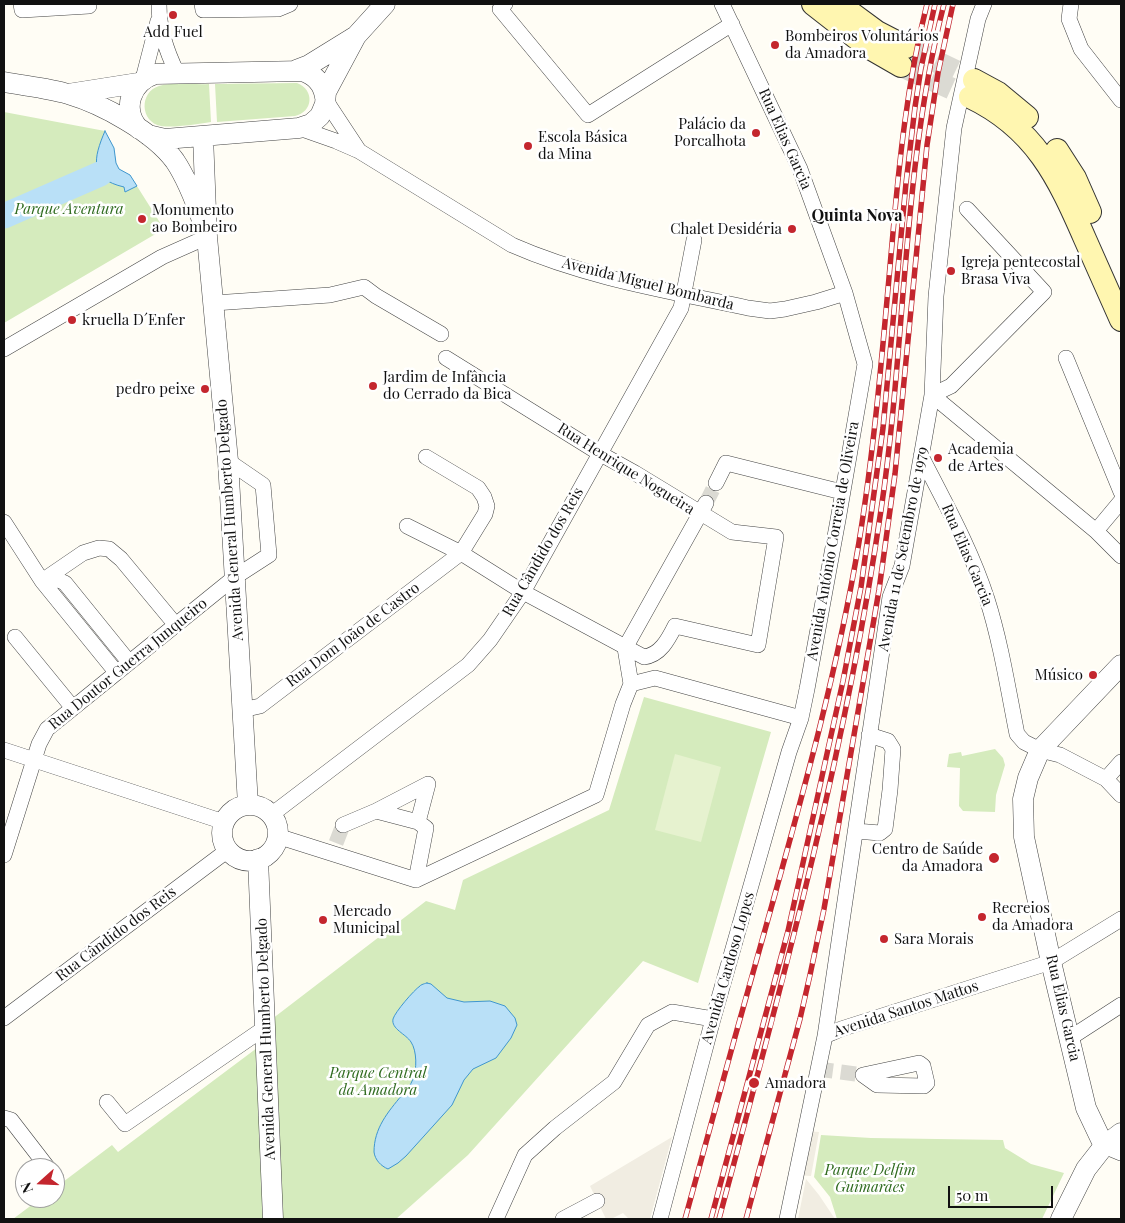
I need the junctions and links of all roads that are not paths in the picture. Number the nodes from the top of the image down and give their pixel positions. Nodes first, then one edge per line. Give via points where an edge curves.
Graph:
1 (21, 4) edge
2 (88, 4) edge
3 (202, 4) edge
4 (290, 4) edge
5 (385, 4) edge
6 (722, 4) edge
7 (812, 4) edge
8 (839, 4) edge
9 (984, 4) edge
10 (1071, 4) edge
11 (497, 5) edge
12 (159, 9) edge
13 (732, 24) junction
14 (356, 36) junction
15 (296, 70) junction
16 (177, 73) junction
17 (140, 81) junction
18 (4, 82) edge
19 (68, 94) junction
20 (325, 97) junction
21 (1121, 100) edge
22 (299, 128) junction
23 (143, 132) junction
24 (203, 136) junction
25 (359, 151) junction
26 (968, 209) dead end
27 (207, 236) junction
28 (694, 240) dead end
29 (1121, 281) edge
30 (845, 293) junction
31 (683, 294) junction
32 (214, 303) junction
33 (1121, 320) edge
34 (441, 334) dead end
35 (4, 349) edge
36 (446, 358) dead end
37 (1066, 358) dead end
38 (865, 364) joint
39 (932, 396) junction
40 (599, 453) junction
41 (921, 456) junction
42 (426, 458) dead end
43 (228, 461) junction
44 (716, 483) tunnel mouth
45 (842, 492) junction
46 (1121, 492) edge
47 (1121, 501) edge
48 (703, 508) junction
49 (4, 522) edge
50 (406, 526) dead end
51 (1096, 531) junction
52 (461, 553) junction
53 (1121, 556) edge
54 (235, 577) junction
55 (42, 581) junction
56 (523, 592) junction
57 (175, 624) junction
58 (15, 637) dead end
59 (625, 648) junction
60 (653, 656) junction
61 (129, 662) junction
62 (1121, 665) edge
63 (116, 672) junction
64 (664, 681) junction
65 (631, 684) junction
66 (73, 708) junction
67 (242, 710) junction
68 (801, 718) junction
69 (869, 735) junction
70 (4, 750) edge
71 (1040, 750) junction
72 (34, 759) junction
73 (1121, 762) edge
74 (1106, 779) junction
75 (1121, 796) edge
76 (248, 805) junction
77 (376, 811) junction
78 (271, 815) junction
79 (224, 822) junction
80 (418, 822) junction
81 (343, 826) tunnel mouth
82 (856, 831) junction
83 (277, 836) junction
84 (228, 850) junction
85 (4, 855) edge
86 (258, 859) junction
87 (416, 880) junction
88 (1121, 919) edge
89 (1051, 962) junction
90 (1121, 1006) edge
91 (4, 1018) edge
92 (713, 1019) junction
93 (266, 1026) junction
94 (825, 1036) junction
95 (1070, 1038) junction
96 (107, 1102) dead end
97 (4, 1118) edge
98 (1121, 1133) edge
99 (1112, 1149) edge
100 (40, 1158) edge
101 (597, 1201) dead end
102 (273, 1219) edge
103 (496, 1219) edge
104 (563, 1219) edge
105 (660, 1219) edge
106 (787, 1219) edge
107 (1061, 1219) edge

1 - 2 street via 22,10
3 - 4 street via 203,10 278,9
5 - 14 street
6 - 13 street, Rua Elias Garcia
7 - 8 main road via 868,47 904,56
9 - 39 street, Avenida 11 de Setembro de 1979 via 954,128 936,296
10 - 21 street via 1069,19 1081,49
11 - 13 street via 588,115
12 - 16 street via 167,52
12 - 17 street
13 - 30 street, Rua Elias Garcia via 800,169
14 - 15 street via 309,66
14 - 20 street
15 - 16 street
15 - 20 street via 314,76 322,85
16 - 17 street via 155,74
17 - 19 street
17 - 23 street via 131,95 129,108 132,120
18 - 19 street
19 - 23 street, Avenida General Humberto Delgado via 123,118
20 - 22 street, Avenida Miguel Bombarda via 323,110 316,120
20 - 25 street, Avenida Miguel Bombarda
22 - 24 street, Avenida Miguel Bombarda
22 - 25 street, Avenida Miguel Bombarda
23 - 24 street via 158,139
23 - 27 street, Avenida General Humberto Delgado via 167,151 182,172
24 - 27 street, Avenida General Humberto Delgado
25 - 31 street, Avenida Miguel Bombarda via 531,254 587,273
26 - 39 street via 1044,292 951,386
27 - 32 street, Avenida General Humberto Delgado
27 - 35 street via 162,256
28 - 31 street, Rua Cândido dos Reis
29 - 33 main road via 1075,178 1053,144 1025,115 998,94 972,89 1013,124 1048,163 1068,199
30 - 31 street, Avenida Miguel Bombarda via 770,311
30 - 38 street, Rua Elias Garcia
31 - 40 street, Rua Cândido dos Reis via 681,308
32 - 34 street via 330,295 364,287
32 - 43 street, Avenida General Humberto Delgado
36 - 40 street, Rua Henrique Nogueira
37 - 46 street
38 - 45 street, Avenida António Correia de Oliveira
39 - 41 street, Avenida 11 de Setembro de 1979
39 - 51 street
40 - 48 street, Rua Henrique Nogueira
40 - 56 street, Rua Cândido dos Reis
41 - 69 street, Avenida 11 de Setembro de 1979 via 902,566 890,596
41 - 71 street, Rua Elias Garcia via 958,529 987,600 1017,734 1024,742
42 - 52 street via 478,488 484,497 487,506 484,514
43 - 54 street, Avenida General Humberto Delgado
43 - 54 street, Rua Doutor Guerra Junqueiro via 263,485 268,555
44 - 45 street via 726,463
45 - 68 street, Avenida António Correia de Oliveira
47 - 51 street
48 - 59 street, Rua Henrique Nogueira
48 - 60 street via 732,532 776,538 758,645 675,626
49 - 55 street
50 - 52 street
51 - 53 street
52 - 56 street
52 - 67 street, Rua Dom João de Castro via 260,706
54 - 57 street, Rua Doutor Guerra Junqueiro
54 - 67 street, Avenida General Humberto Delgado
55 - 57 street via 83,553 99,548 109,549
55 - 61 street via 56,579 65,583
55 - 63 street
56 - 59 street
56 - 78 street, Rua Cândido dos Reis via 490,640 468,665
57 - 61 street, Rua Doutor Guerra Junqueiro
58 - 66 street
59 - 60 street via 644,657
59 - 65 street
60 - 64 street
61 - 63 street, Rua Doutor Guerra Junqueiro
62 - 71 street
63 - 66 street, Rua Doutor Guerra Junqueiro
64 - 65 street via 655,678
64 - 68 street
65 - 87 street via 596,795
66 - 72 street, Rua Doutor Guerra Junqueiro via 44,732
67 - 76 street, Avenida General Humberto Delgado
68 - 92 street, Avenida Cardoso Lopes
69 - 82 street, Avenida 11 de Setembro de 1979
69 - 82 street via 888,741 893,749 885,829 880,833
70 - 72 street
71 - 74 street via 1060,755
71 - 89 street, Rua Elias Garcia via 1028,778 1023,819
72 - 79 street
72 - 85 street, Rua Doutor Guerra Junqueiro
73 - 74 street
74 - 75 street
76 - 78 street via 265,809
76 - 79 street via 234,810
77 - 80 street
77 - 80 street via 428,784
77 - 81 street
78 - 83 street
79 - 84 street via 222,836
80 - 87 street via 426,828
82 - 94 street, Avenida 11 de Setembro de 1979
83 - 86 street via 271,850
83 - 87 street via 334,848
84 - 86 street via 241,859
84 - 91 street, Rua Cândido dos Reis
86 - 93 street, Avenida General Humberto Delgado
88 - 89 street, Avenida Santos Mattos
89 - 94 street, Avenida Santos Mattos
89 - 95 street, Rua Elias Garcia
90 - 95 street
92 - 103 street via 672,1012 648,1025 614,1082 525,1155
92 - 105 street, Avenida Cardoso Lopes
93 - 96 street via 125,1124
93 - 102 street, Avenida General Humberto Delgado
94 - 106 street, Avenida Santos Mattos
95 - 99 street, Rua Elias Garcia via 1086,1108
97 - 100 street via 11,1120
98 - 99 street
99 - 107 street via 1086,1169
101 - 104 street

